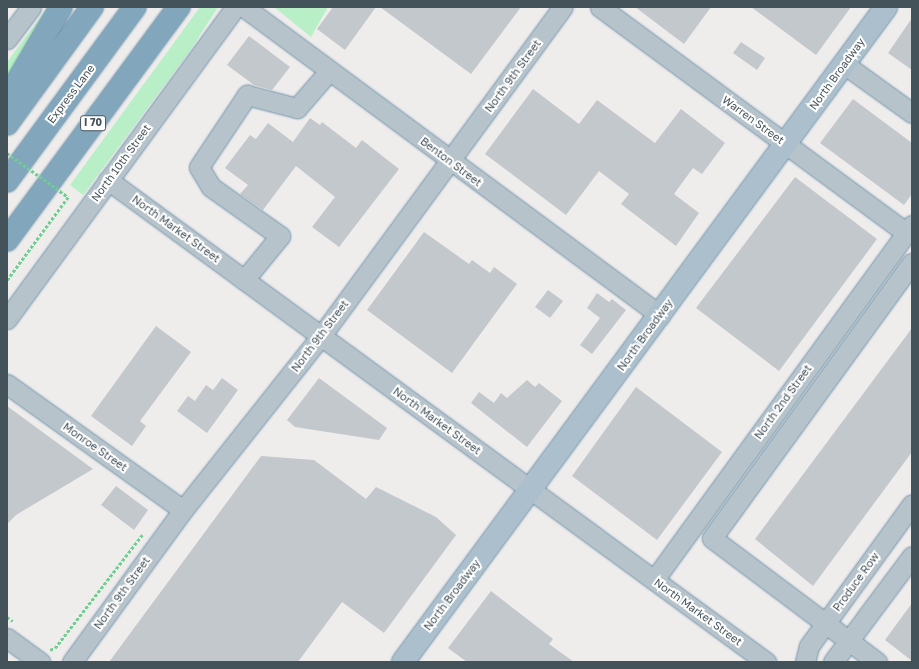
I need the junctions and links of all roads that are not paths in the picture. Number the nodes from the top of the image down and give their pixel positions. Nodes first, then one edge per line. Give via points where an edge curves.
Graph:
1 (31, 7) edge
2 (61, 7) edge
3 (92, 7) edge
4 (136, 7) edge
5 (179, 7) edge
6 (235, 7) edge
7 (244, 7) edge
8 (563, 7) edge
9 (600, 7) edge
10 (886, 7) edge
11 (8, 37) edge
12 (844, 64) junction
13 (329, 71) junction
14 (7, 99) edge
15 (912, 113) edge
16 (7, 124) edge
17 (786, 144) junction
18 (450, 162) junction
19 (108, 180) junction
20 (7, 181) edge
21 (909, 229) edge
22 (7, 240) edge
23 (912, 263) edge
24 (244, 280) junction
25 (660, 315) junction
26 (7, 319) edge
27 (321, 336) junction
28 (7, 384) edge
29 (531, 490) junction
30 (912, 504) edge
31 (183, 510) junction
32 (912, 556) edge
33 (654, 580) junction
34 (824, 625) junction
35 (13, 632) edge
36 (849, 640) junction
37 (42, 653) edge
38 (72, 662) edge
39 (403, 662) edge
40 (766, 662) edge
41 (805, 662) edge
42 (833, 662) edge
43 (877, 662) edge

1 - 11 street
2 - 14 highway
3 - 16 highway
4 - 20 highway, Express Lane
5 - 22 highway, I 70
6 - 19 street, North 10th Street
7 - 13 street, Benton Street
8 - 18 street, North 9th Street
9 - 17 street, Warren Street
10 - 12 main road, North Broadway
12 - 15 street
12 - 17 main road, North Broadway
13 - 18 street, Benton Street
13 - 24 street via 297,108 247,95 199,167 211,187 280,236
17 - 21 street, Warren Street
17 - 25 main road, North Broadway
18 - 25 street, Benton Street
18 - 27 street, North 9th Street
19 - 24 street, North Market Street
19 - 26 street, North 10th Street
21 - 33 street, North 2nd Street
23 - 34 street via 712,538
24 - 27 street, North Market Street
25 - 29 main road, North Broadway
27 - 29 street, North Market Street
27 - 31 street, North 9th Street
28 - 31 street, Monroe Street
29 - 33 street, North Market Street
29 - 39 main road, North Broadway
30 - 34 street, Produce Row
31 - 38 street, North 9th Street
32 - 36 street
33 - 40 street, North Market Street
34 - 36 street
34 - 41 street, Produce Row via 809,646
35 - 37 street
36 - 42 street
36 - 43 street

